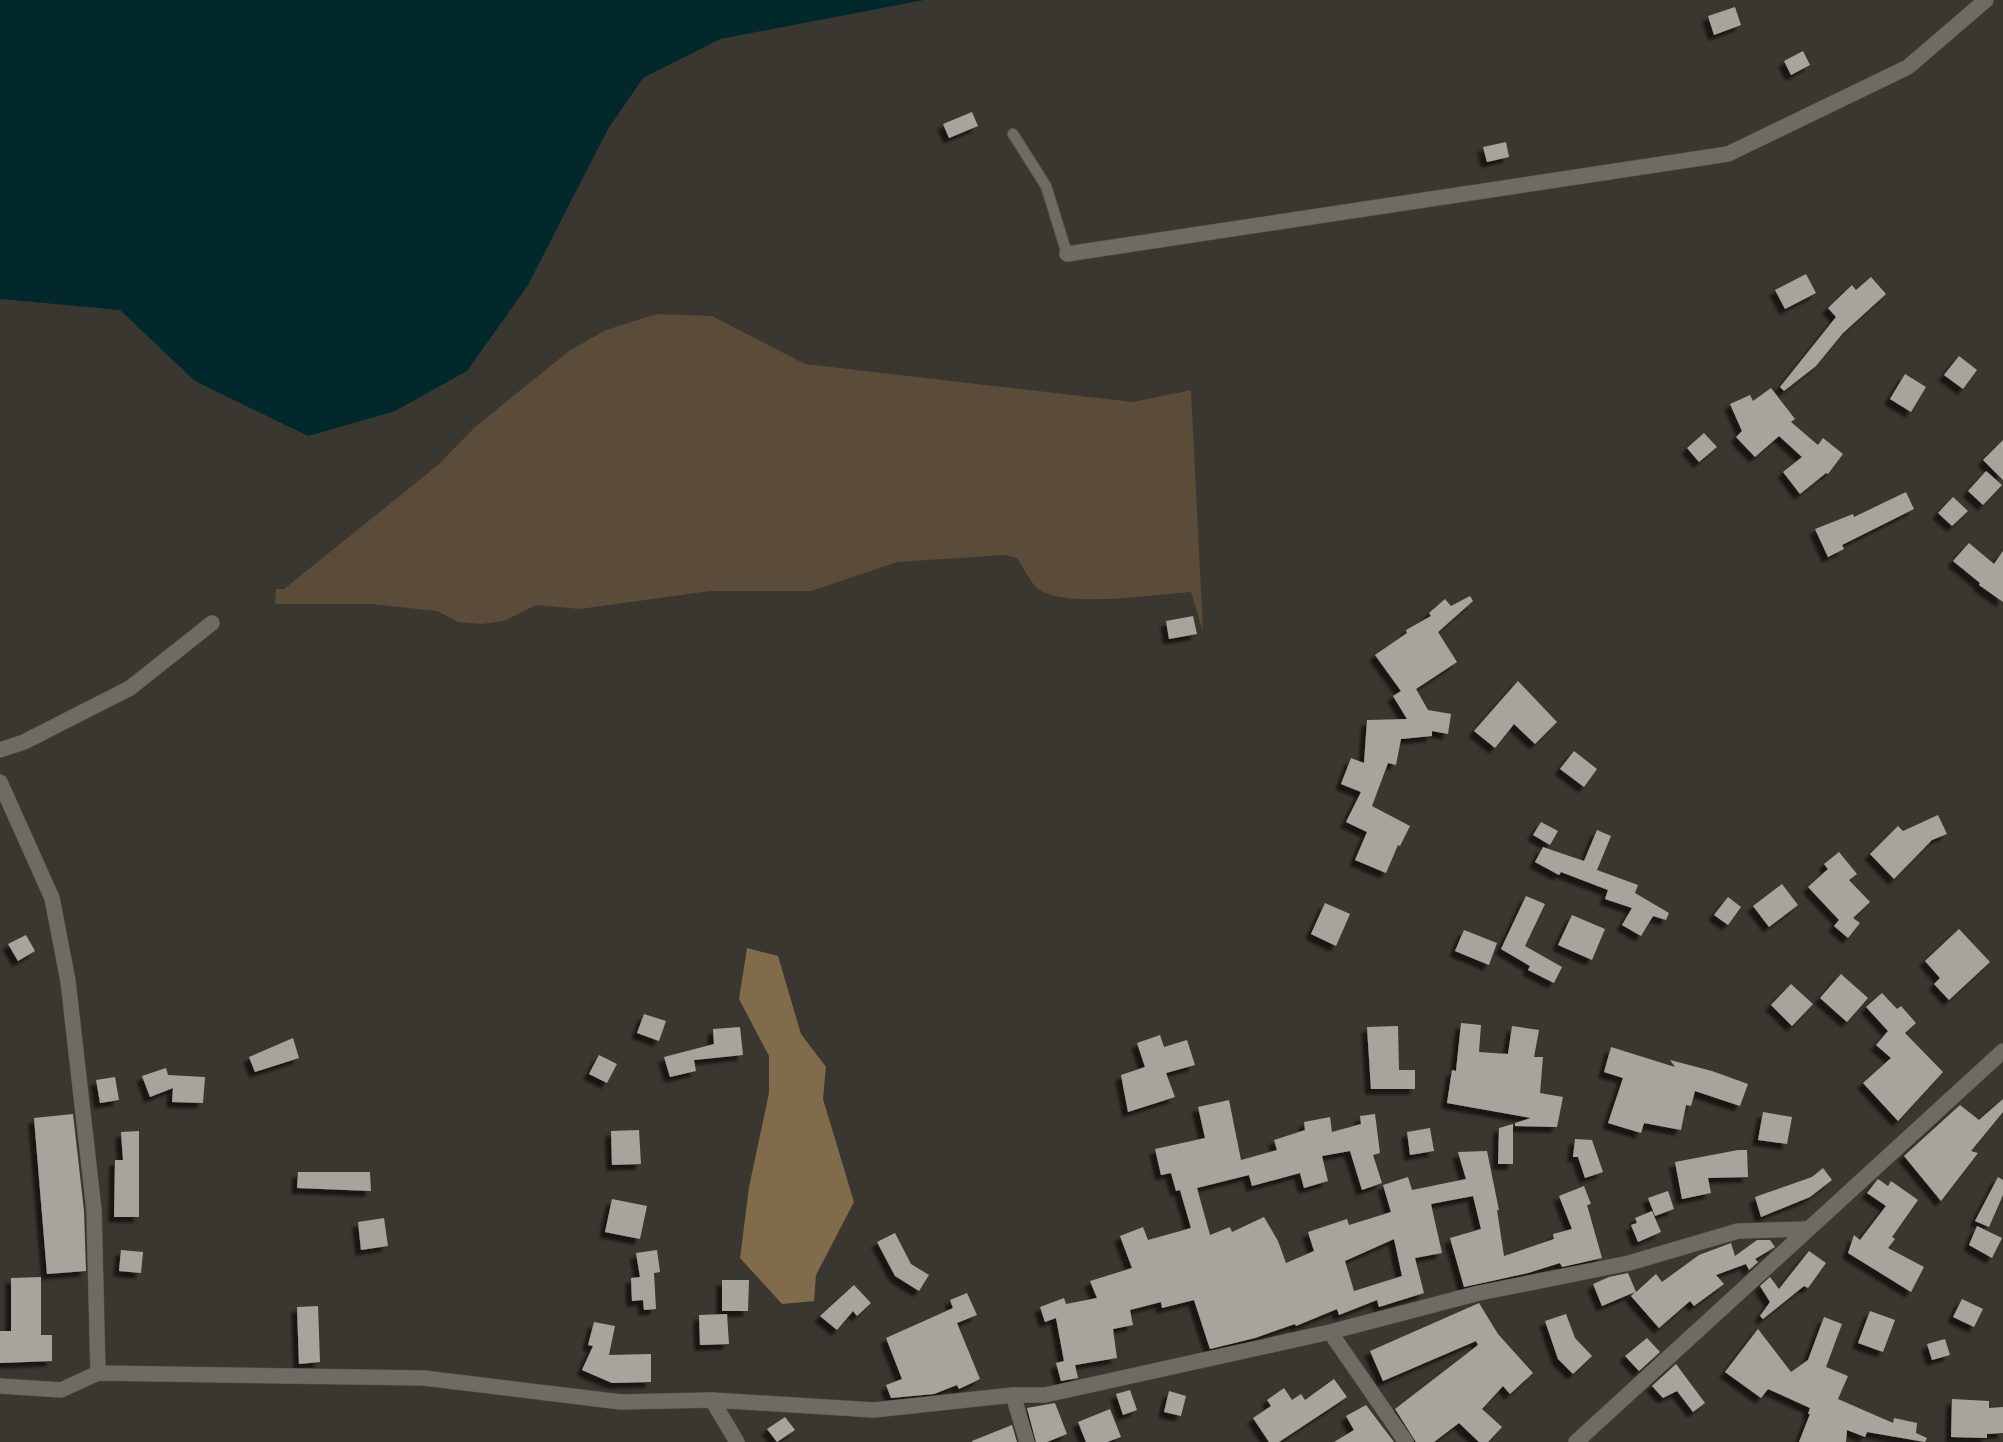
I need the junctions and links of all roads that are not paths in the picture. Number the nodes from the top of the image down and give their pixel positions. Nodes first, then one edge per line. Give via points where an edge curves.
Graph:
1 (1986, 0) edge
2 (1013, 134) dead end
3 (1067, 254) joint
4 (212, 623) dead end
5 (0, 750) edge
6 (0, 782) edge
7 (2003, 1051) edge
8 (1808, 1229) junction
9 (1330, 1332) junction
10 (98, 1373) junction
11 (0, 1386) edge
12 (1013, 1395) junction
13 (712, 1400) junction
14 (737, 1442) edge
15 (1027, 1442) edge
16 (1406, 1442) edge
17 (1576, 1442) edge

1 - 3 street via 1908,67 1728,154
2 - 3 lane via 1046,186
4 - 5 street via 130,688 24,742
6 - 10 street via 52,898 68,981 94,1210
7 - 8 street
8 - 9 street via 1738,1231 1629,1263 1479,1293
8 - 17 street
9 - 12 street via 1045,1395
9 - 16 street
10 - 11 street via 61,1390
10 - 13 street via 424,1378 621,1402
12 - 13 street via 874,1410
12 - 15 street
13 - 14 street

